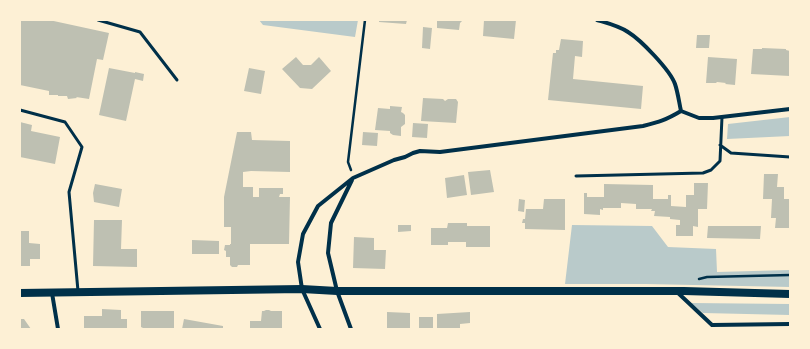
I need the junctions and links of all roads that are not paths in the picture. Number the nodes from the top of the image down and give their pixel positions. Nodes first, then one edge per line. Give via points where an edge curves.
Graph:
1 (98, 20) edge
2 (597, 20) edge
3 (177, 80) dead end
4 (790, 109) edge
5 (20, 110) edge
6 (681, 111) junction
7 (722, 117) junction
8 (720, 145) junction
9 (790, 157) edge
10 (576, 176) dead end
11 (353, 178) junction
12 (302, 289) junction
13 (337, 291) junction
14 (680, 291) junction
15 (78, 292) junction
16 (20, 293) edge
17 (52, 293) junction
18 (790, 294) edge
19 (790, 324) edge
20 (58, 329) edge
21 (320, 329) edge
22 (351, 329) edge

1 - 3 lane via 140,32
2 - 6 street via 628,32 653,54 668,71 675,84
4 - 7 street
5 - 15 lane via 65,122 82,147 69,192
6 - 7 street via 699,118
6 - 11 street via 660,122 642,126 440,152 420,151
7 - 8 lane
8 - 9 lane via 731,153
8 - 10 lane via 720,162 703,173
11 - 12 street via 318,206 303,234 298,262
11 - 13 street via 331,223 328,253
12 - 13 main road
12 - 15 main road
12 - 21 street
13 - 14 main road
13 - 22 street
14 - 18 main road
14 - 19 street via 712,325
15 - 17 main road
16 - 17 main road
17 - 20 street

